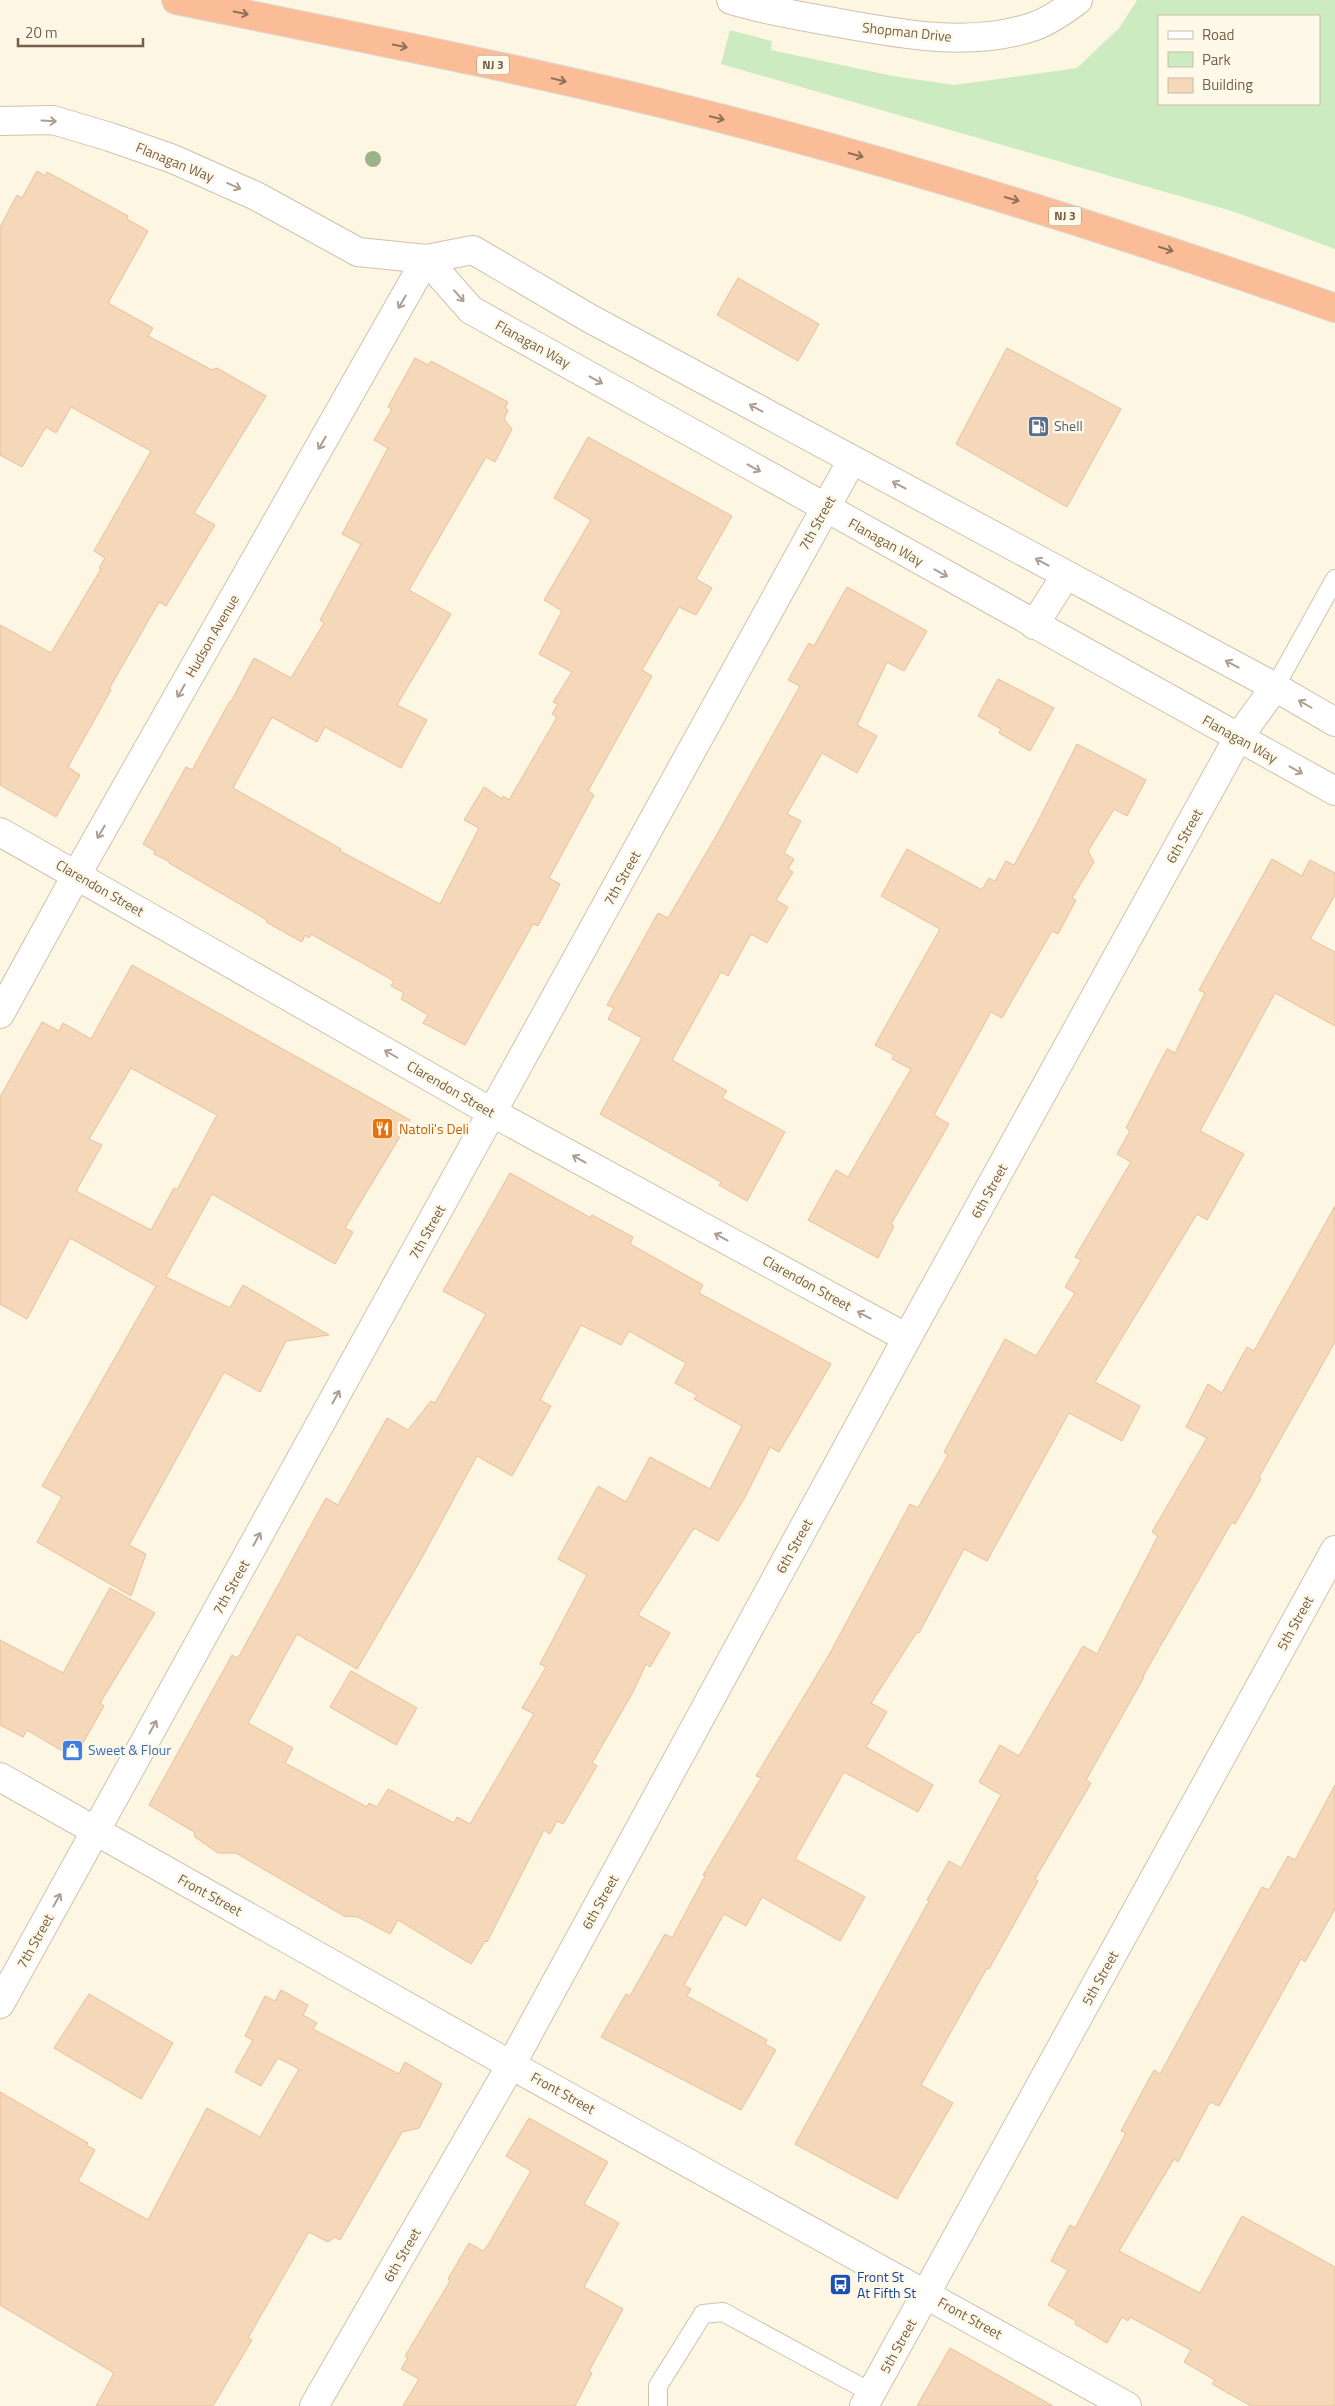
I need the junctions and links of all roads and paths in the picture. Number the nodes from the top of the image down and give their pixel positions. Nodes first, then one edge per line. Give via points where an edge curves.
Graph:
1 (176, 0) edge
2 (731, 0) edge
3 (1078, 0) edge
4 (0, 121) edge
5 (426, 259) junction
6 (1335, 308) edge
7 (852, 460) junction
8 (825, 508) junction
9 (1066, 575) junction
10 (1335, 579) edge
11 (1034, 626) junction
12 (1275, 687) junction
13 (1335, 722) edge
14 (1238, 738) junction
15 (1335, 791) edge
16 (0, 832) edge
17 (77, 874) junction
18 (0, 1014) edge
19 (493, 1113) junction
20 (907, 1338) junction
21 (1335, 1550) edge
22 (0, 1777) edge
23 (96, 1831) junction
24 (0, 2004) edge
25 (511, 2065) junction
26 (926, 2294) junction
27 (868, 2399) edge
28 (314, 2406) edge
29 (658, 2406) edge
30 (1127, 2406) edge

1 -> 6 highway, NJ 3 via 530,73 809,141 1033,206
2 - 3 street, Shopman Drive via 857,27 934,36 976,37 1036,26
4 -> 5 street, Flanagan Way via 53,120 110,136 173,159 256,196 358,252
7 -> 5 street, Flanagan Way via 589,318 473,250
5 -> 8 street, Flanagan Way via 470,310
5 -> 17 street, Hudson Avenue
7 - 8 street, 7th Street
9 -> 7 street, Flanagan Way
8 -> 11 street, Flanagan Way
8 - 19 street, 7th Street
9 - 11 street
12 -> 9 street, Flanagan Way
10 - 12 lane
11 - 14 street, Flanagan Way
13 -> 12 street, Flanagan Way
12 - 14 street, 6th Street
14 -> 15 street, Flanagan Way
14 - 20 street, 6th Street
16 - 17 street, Clarendon Street
17 - 18 street, Hudson Avenue
19 -> 17 street, Clarendon Street
20 -> 19 street, Clarendon Street
23 -> 19 street, 7th Street
20 - 25 street, 6th Street
21 - 26 street, 5th Street
22 - 23 street, Front Street
24 -> 23 street, 7th Street
23 - 25 street, Front Street
25 - 26 street, Front Street
25 - 28 street, 6th Street
26 - 27 street, 5th Street
26 - 30 street, Front Street
27 - 29 lane via 822,2368 723,2312 703,2314 658,2386

